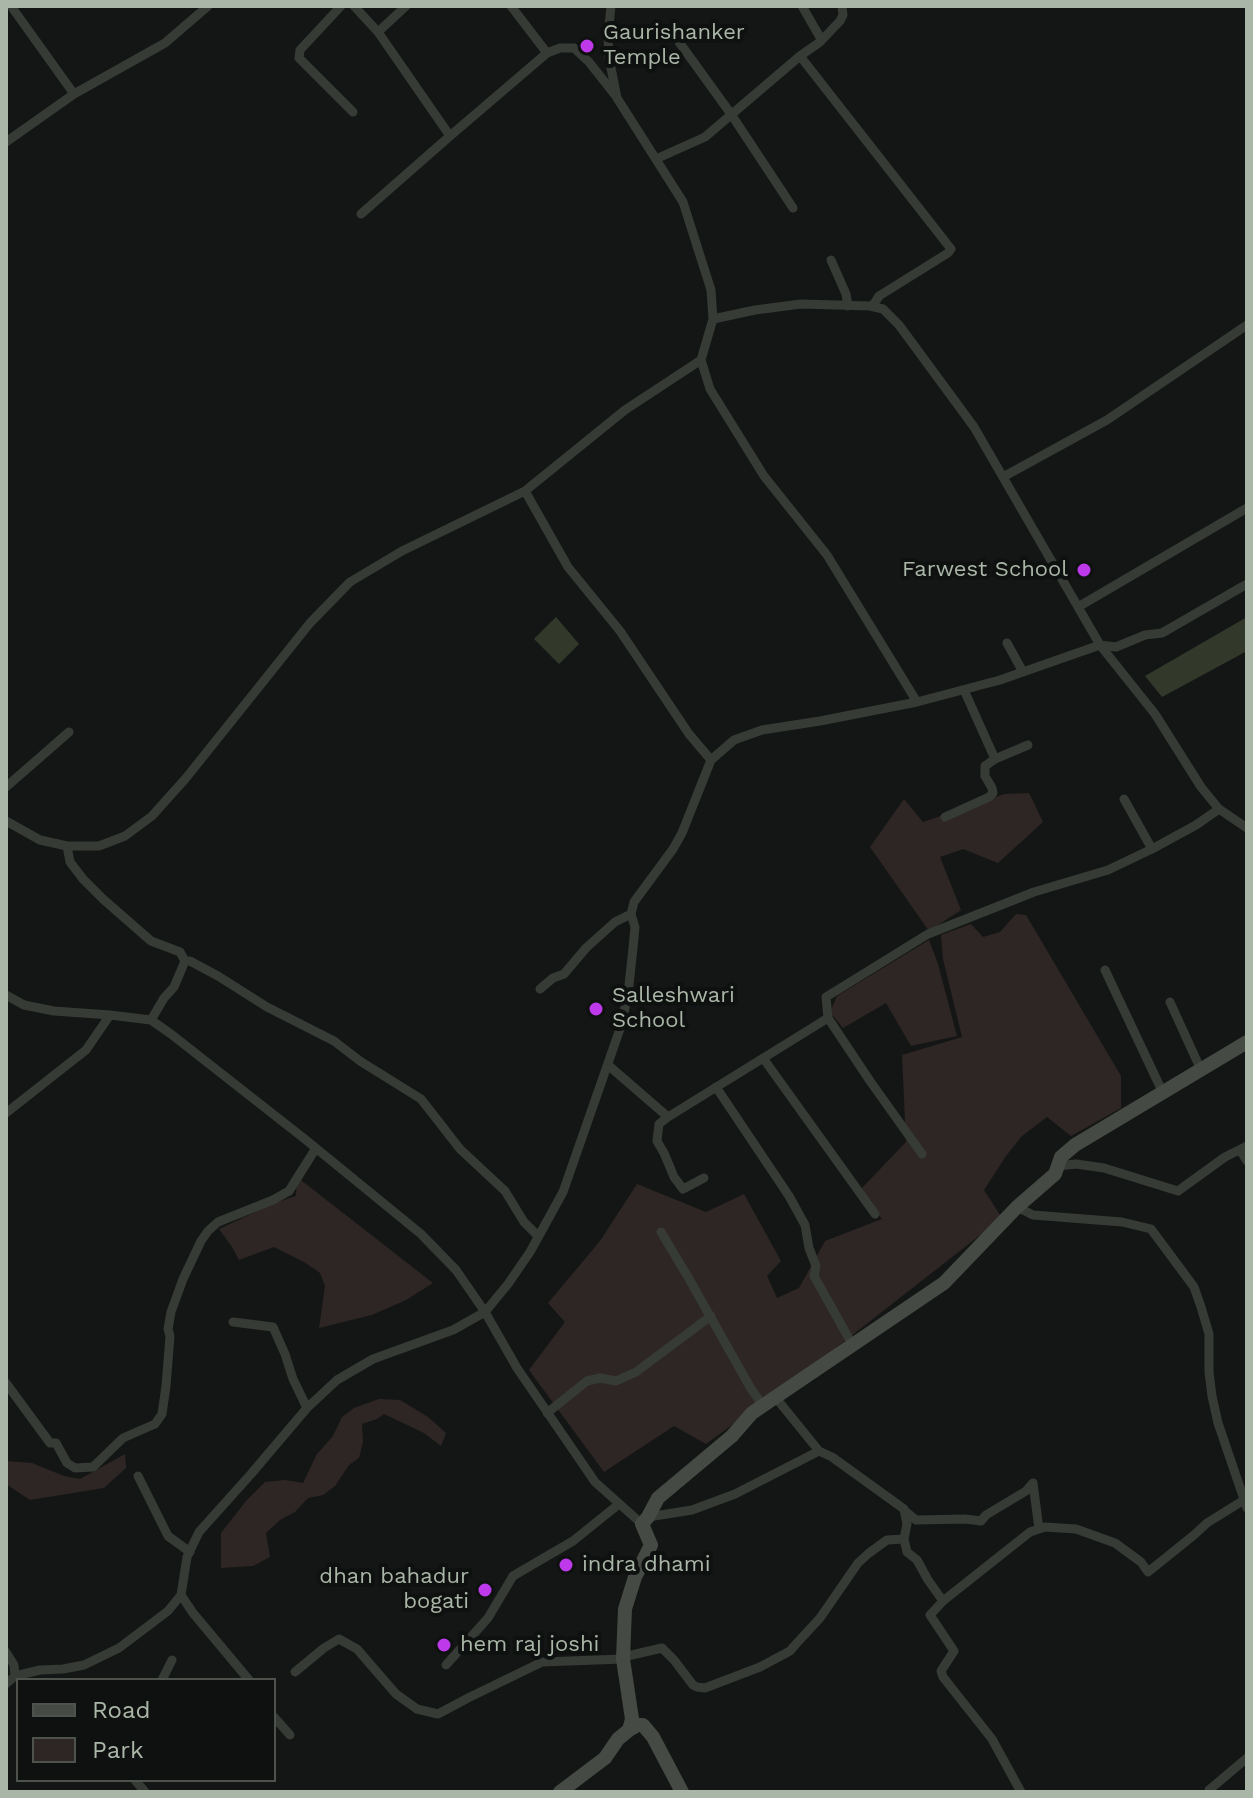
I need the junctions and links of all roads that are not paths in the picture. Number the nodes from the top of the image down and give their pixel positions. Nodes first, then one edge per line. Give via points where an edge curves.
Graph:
1 (11, 6) edge
2 (208, 6) edge
3 (341, 6) edge
4 (354, 6) edge
5 (406, 6) edge
6 (511, 6) edge
7 (802, 6) edge
8 (842, 6) edge
9 (609, 7) edge
10 (378, 32) junction
11 (821, 39) junction
12 (679, 42) dead end
13 (547, 53) junction
14 (800, 56) junction
15 (74, 94) junction
16 (617, 98) junction
17 (353, 112) dead end
18 (731, 114) junction
19 (450, 136) junction
20 (6, 142) edge
21 (656, 159) junction
22 (793, 208) dead end
23 (361, 214) dead end
24 (831, 260) dead end
25 (848, 306) junction
26 (870, 306) junction
27 (713, 319) junction
28 (1247, 325) edge
29 (701, 360) junction
30 (1003, 477) junction
31 (525, 491) junction
32 (1247, 508) edge
33 (1247, 584) edge
34 (1078, 607) junction
35 (1007, 643) dead end
36 (1100, 645) junction
37 (1023, 672) junction
38 (964, 690) junction
39 (917, 702) junction
40 (69, 732) dead end
41 (1028, 745) dead end
42 (995, 759) junction
43 (711, 760) junction
44 (6, 787) edge
45 (1124, 799) dead end
46 (1219, 809) junction
47 (945, 817) dead end
48 (6, 821) edge
49 (1247, 828) edge
50 (67, 846) junction
51 (1152, 849) junction
52 (631, 914) junction
53 (185, 961) junction
54 (1105, 970) dead end
55 (540, 989) dead end
56 (6, 995) edge
57 (1170, 1002) dead end
58 (110, 1015) junction
59 (828, 1018) junction
60 (151, 1020) junction
61 (1247, 1042) edge
62 (763, 1058) junction
63 (608, 1065) junction
64 (1201, 1070) junction
65 (716, 1087) junction
66 (1163, 1093) junction
67 (6, 1113) edge
68 (668, 1117) junction
69 (316, 1148) junction
70 (1244, 1148) edge
71 (922, 1154) dead end
72 (1247, 1161) edge
73 (1058, 1166) junction
74 (704, 1178) dead end
75 (1017, 1207) junction
76 (875, 1214) dead end
77 (661, 1232) dead end
78 (538, 1236) junction
79 (485, 1312) junction
80 (711, 1316) junction
81 (233, 1322) dead end
82 (852, 1344) junction
83 (6, 1383) edge
84 (770, 1402) junction
85 (307, 1408) junction
86 (547, 1413) junction
87 (819, 1451) junction
88 (1247, 1475) edge
89 (138, 1476) dead end
90 (1236, 1476) junction
91 (619, 1504) junction
92 (1245, 1504) edge
93 (905, 1511) junction
94 (645, 1521) junction
95 (1039, 1529) junction
96 (904, 1539) junction
97 (190, 1552) junction
98 (181, 1595) junction
99 (943, 1601) junction
100 (6, 1652) edge
101 (623, 1658) junction
102 (172, 1660) dead end
103 (446, 1665) dead end
104 (295, 1672) dead end
105 (15, 1676) junction
106 (163, 1678) edge
107 (247, 1678) edge
108 (6, 1684) edge
109 (276, 1719) edge
110 (629, 1730) junction
111 (290, 1735) dead end
112 (1247, 1758) edge
113 (1209, 1790) dead end
114 (560, 1792) edge
115 (682, 1792) edge
116 (1021, 1792) edge

1 - 15 street
2 - 15 street via 165,43
3 - 17 street via 300,50 299,58
4 - 10 street
5 - 10 street
6 - 13 street
7 - 11 street
8 - 11 street via 840,21
9 - 16 street via 609,58
10 - 19 street
11 - 14 street
12 - 18 street
13 - 16 street via 574,48
13 - 19 street
14 - 18 street
14 - 26 street via 951,249
15 - 20 street
16 - 21 street
18 - 21 street via 705,137
18 - 22 street
19 - 23 street
21 - 27 street via 683,202 711,290
24 - 25 street
25 - 26 street
25 - 27 street via 801,304
26 - 30 street via 883,309 899,325 974,427
27 - 29 street
28 - 30 street via 1107,420
29 - 31 street via 625,410
29 - 39 street via 710,389 764,476 827,555
30 - 34 street
31 - 43 street via 568,567
31 - 50 street via 350,582 310,623 152,816 125,836 99,846
32 - 34 street
33 - 36 street via 1162,633 1116,647
34 - 36 street
35 - 37 street
36 - 37 street
36 - 46 street
37 - 38 street
38 - 39 street
38 - 42 street
39 - 43 street via 762,730 734,740
40 - 44 street
41 - 42 street
42 - 47 street via 984,772 993,793
43 - 52 street via 682,833
45 - 51 street
46 - 49 street
46 - 51 street
48 - 50 street via 40,840
50 - 53 street via 70,862 103,899 151,941 180,952
51 - 59 street via 1108,870 1034,892 928,934 826,997
52 - 55 street via 615,922 564,974
52 - 63 street via 635,927 628,994
53 - 60 street
53 - 78 street via 334,1041 421,1099 460,1149 505,1191
54 - 66 street
56 - 58 street via 54,1011
57 - 64 street
58 - 60 street
58 - 67 street via 86,1050
59 - 62 street
59 - 71 street
60 - 69 street
61 - 64 street
62 - 65 street
62 - 76 street
63 - 68 street
63 - 78 street via 563,1192
64 - 66 street
65 - 68 street
65 - 82 street via 805,1225 814,1276
66 - 73 street via 1075,1145
68 - 74 street via 659,1124 657,1141 674,1177 683,1189
69 - 79 street via 421,1234 456,1270
69 - 83 street via 289,1191 218,1222 201,1241 171,1312 166,1386 155,1424 123,1438 93,1467 75,1468
70 - 72 street
70 - 73 street via 1178,1191 1104,1168
73 - 75 street
75 - 82 street via 944,1283
75 - 90 street via 1033,1215 1151,1229 1194,1287 1201,1307 1209,1334 1212,1396
77 - 80 street
78 - 79 street
79 - 85 street via 453,1330 373,1359 337,1380
79 - 86 street
80 - 84 street via 750,1387
80 - 86 street via 636,1372 616,1381 587,1381
81 - 85 street via 273,1327
82 - 84 street
84 - 87 street
84 - 94 street via 658,1498
85 - 97 street via 199,1532
86 - 91 street via 595,1482
87 - 93 street
87 - 94 street via 735,1494
88 - 90 street
89 - 97 street via 168,1536
90 - 92 street
91 - 94 street
91 - 103 street via 573,1541 513,1576 488,1618
92 - 95 street via 1207,1523 1148,1572 1115,1543 1076,1529
93 - 95 street via 916,1520 981,1521 1033,1483
93 - 96 street
94 - 101 street via 651,1545 625,1609
95 - 99 street
96 - 99 street via 907,1552
96 - 101 street via 887,1540 858,1563 790,1651 760,1667 705,1688 693,1685 662,1648
97 - 98 street
98 - 105 street via 119,1648 84,1665
98 - 107 street
99 - 116 street via 930,1615 954,1651 941,1671 943,1677 992,1739
100 - 105 street
101 - 104 street via 542,1662 438,1714 417,1709 396,1694 357,1649 339,1639
101 - 110 street
102 - 106 street
105 - 108 street
109 - 111 street
110 - 114 street via 605,1758
110 - 115 street via 643,1725
112 - 113 street

